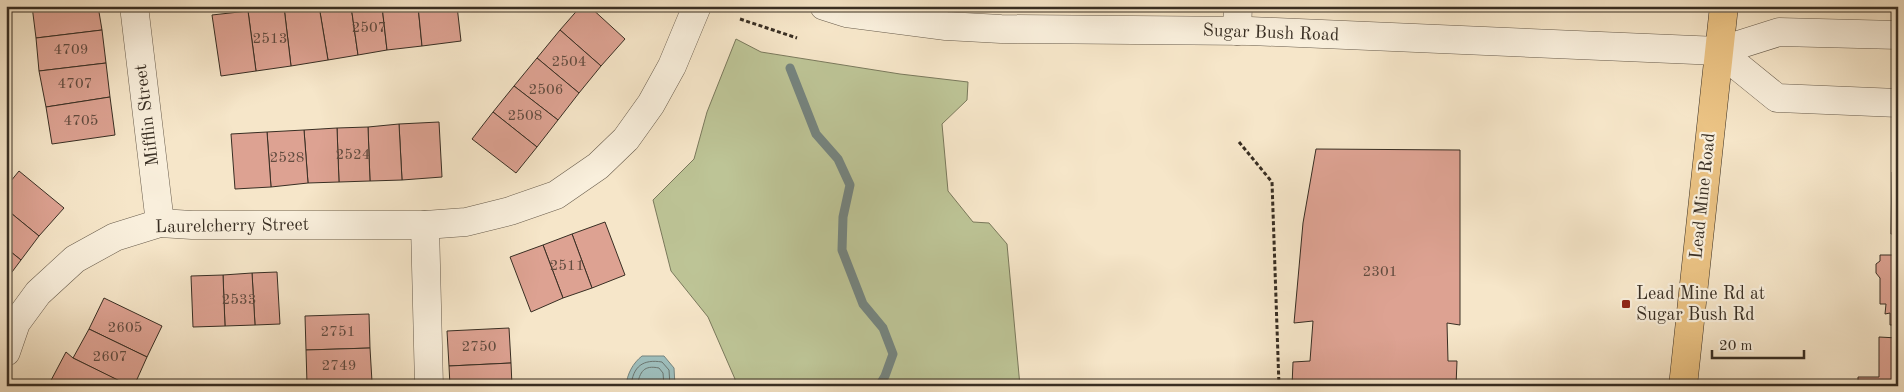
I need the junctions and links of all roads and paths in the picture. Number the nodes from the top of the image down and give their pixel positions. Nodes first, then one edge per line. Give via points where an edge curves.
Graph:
1 (134, 6) edge
2 (697, 6) edge
3 (824, 6) edge
4 (1724, 6) edge
5 (1191, 18) edge
6 (1238, 18) edge
7 (740, 19) dead end
8 (1898, 35) edge
9 (798, 38) dead end
10 (1718, 51) junction
11 (1898, 103) edge
12 (1239, 142) dead end
13 (160, 223) junction
14 (425, 225) junction
15 (6, 352) edge
16 (429, 386) edge
17 (1279, 386) edge
18 (1683, 386) edge

1 - 13 street, Mifflin Street
2 - 14 street, Laurelcherry Street via 672,66 651,104 626,139 598,166 556,195 510,211 466,222
3 - 5 street, Sugar Bush Road via 846,13 946,26 1001,29
4 - 10 main road, Lead Mine Road
5 - 6 street, Sugar Bush Road
6 - 10 street, Sugar Bush Road
7 - 9 path
8 - 10 street, Sugar Bush Road via 1779,32
10 - 11 street via 1777,98
10 - 18 main road, Lead Mine Road
12 - 17 path via 1272,182
13 - 14 street, Laurelcherry Street
13 - 15 street, Laurelcherry Street via 115,237 75,259 32,301 16,324
14 - 16 street

